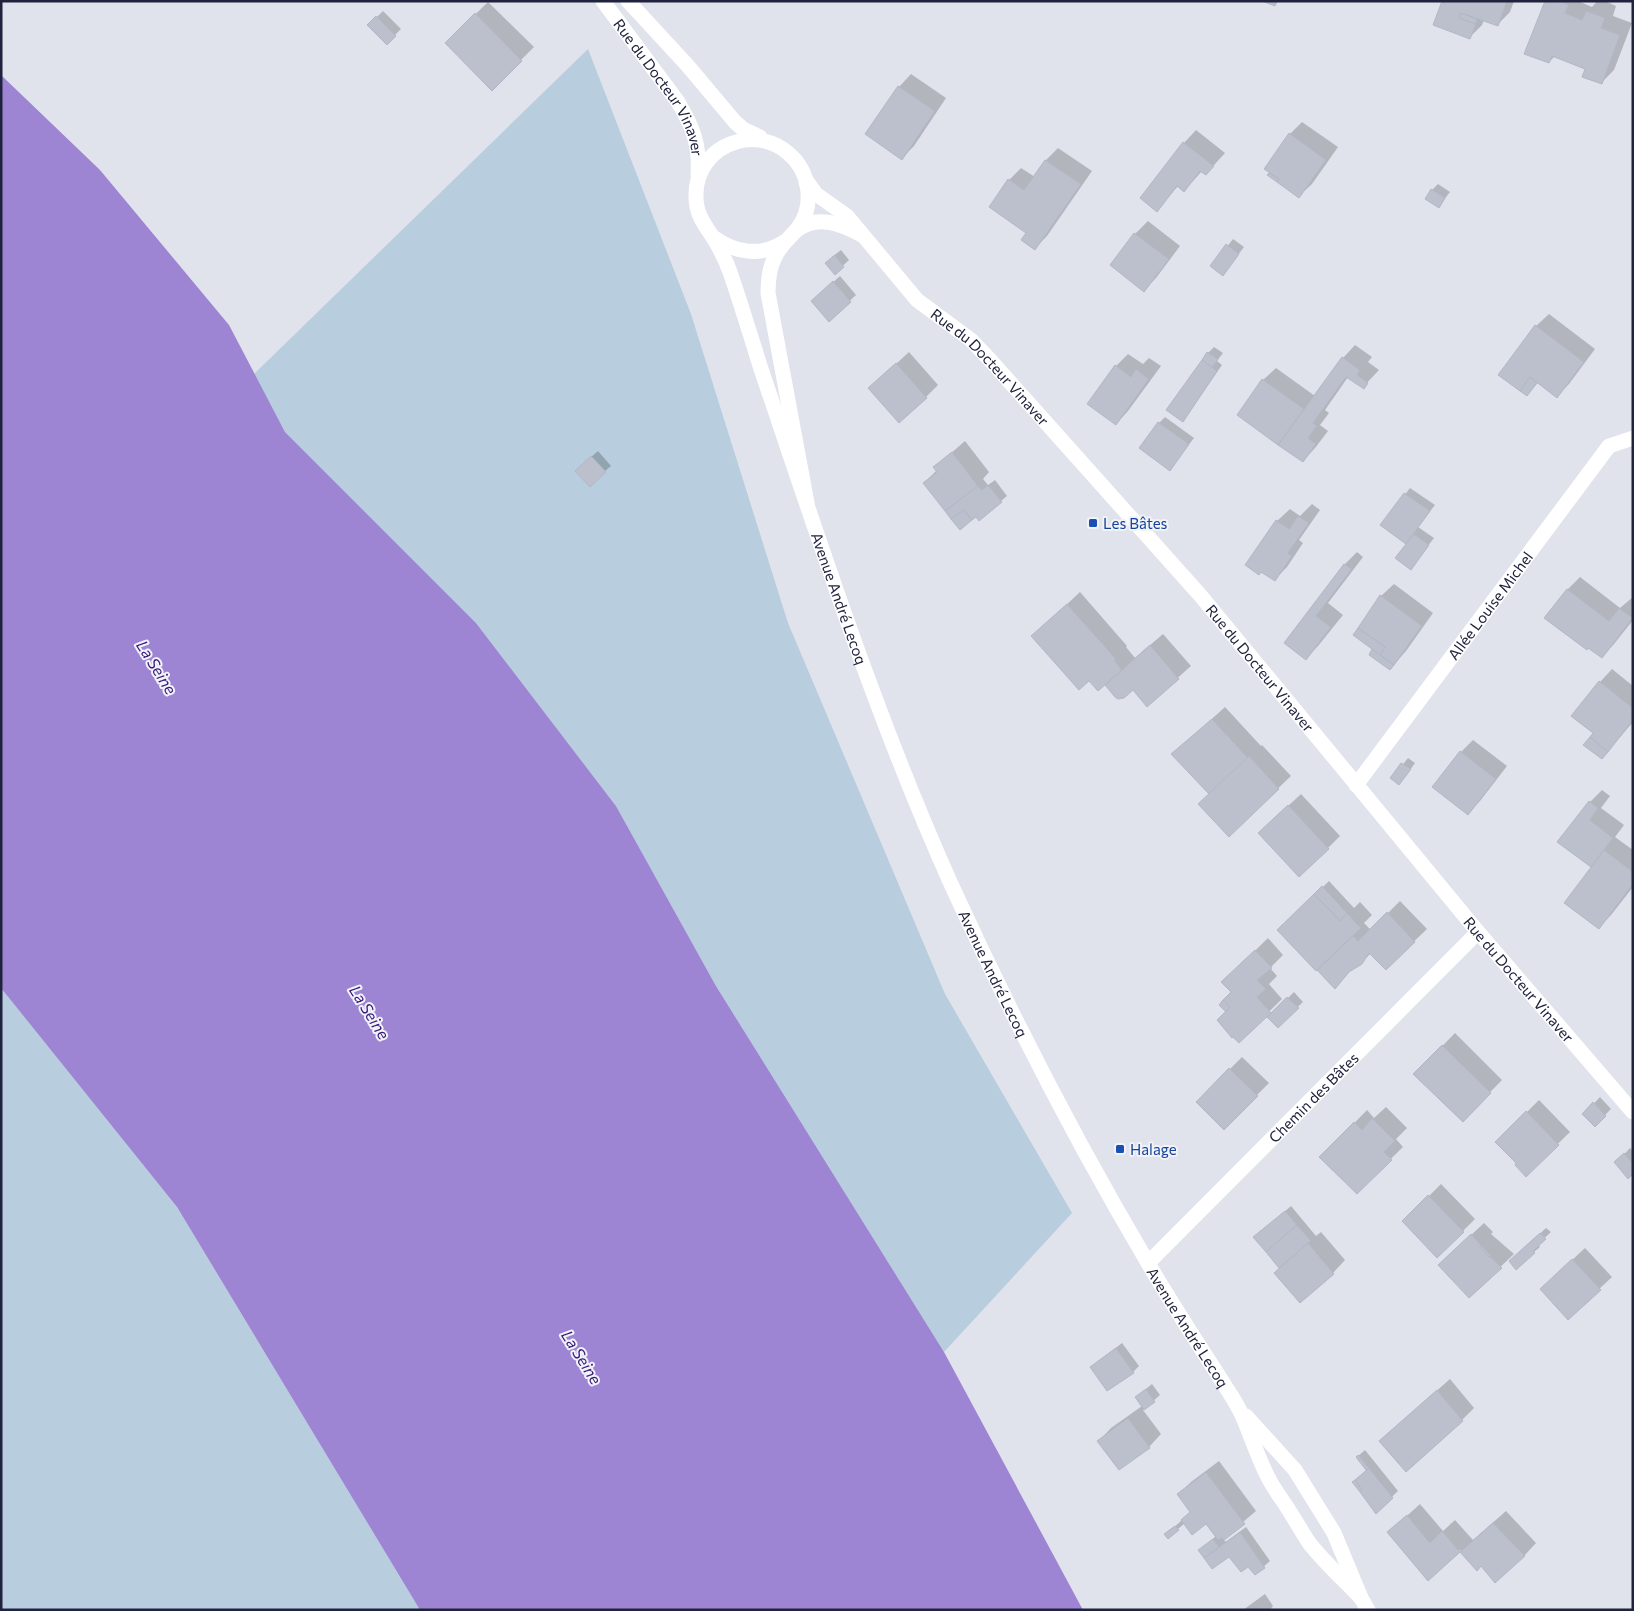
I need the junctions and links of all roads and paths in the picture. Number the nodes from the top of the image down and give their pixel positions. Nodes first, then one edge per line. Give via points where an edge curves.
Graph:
1 (603, 1) edge
2 (628, 1) edge
3 (772, 143) junction
4 (698, 179) junction
5 (806, 180) junction
6 (792, 234) junction
7 (712, 236) junction
8 (869, 240) junction
9 (1633, 438) edge
10 (808, 508) junction
11 (1356, 785) junction
12 (1478, 932) junction
13 (1633, 1112) edge
14 (1148, 1263) junction
15 (1238, 1407) junction
16 (1364, 1604) edge

1 - 4 main road, Rue du Docteur Vinaver via 687,118 698,150
2 - 3 main road, Rue du Docteur Vinaver via 735,122
3 - 4 main road via 758,139 728,145 704,164
3 - 5 main road via 794,158
4 - 7 main road via 697,209 702,224
5 - 6 main road via 808,206
5 - 8 main road, Rue du Docteur Vinaver via 816,194 847,216
6 - 7 main road via 777,246 752,252 724,245
6 - 8 main road, Rue du Docteur Vinaver via 804,224 819,221 852,230
6 - 10 main road via 772,263 768,293
7 - 10 main road via 730,272
8 - 11 main road, Rue du Docteur Vinaver via 917,300 971,340 991,361 1200,596
9 - 11 main road, Allée Louise Michel via 1609,446
10 - 14 main road, Avenue André Lecoq via 883,719 950,881 1023,1036
11 - 12 main road, Rue du Docteur Vinaver
12 - 13 main road, Rue du Docteur Vinaver
12 - 14 main road, Chemin des Bâtes
14 - 15 main road, Avenue André Lecoq
15 - 16 main road, Avenue André Lecoq via 1270,1480 1311,1545
15 - 16 main road, Avenue André Lecoq via 1295,1470 1334,1533

